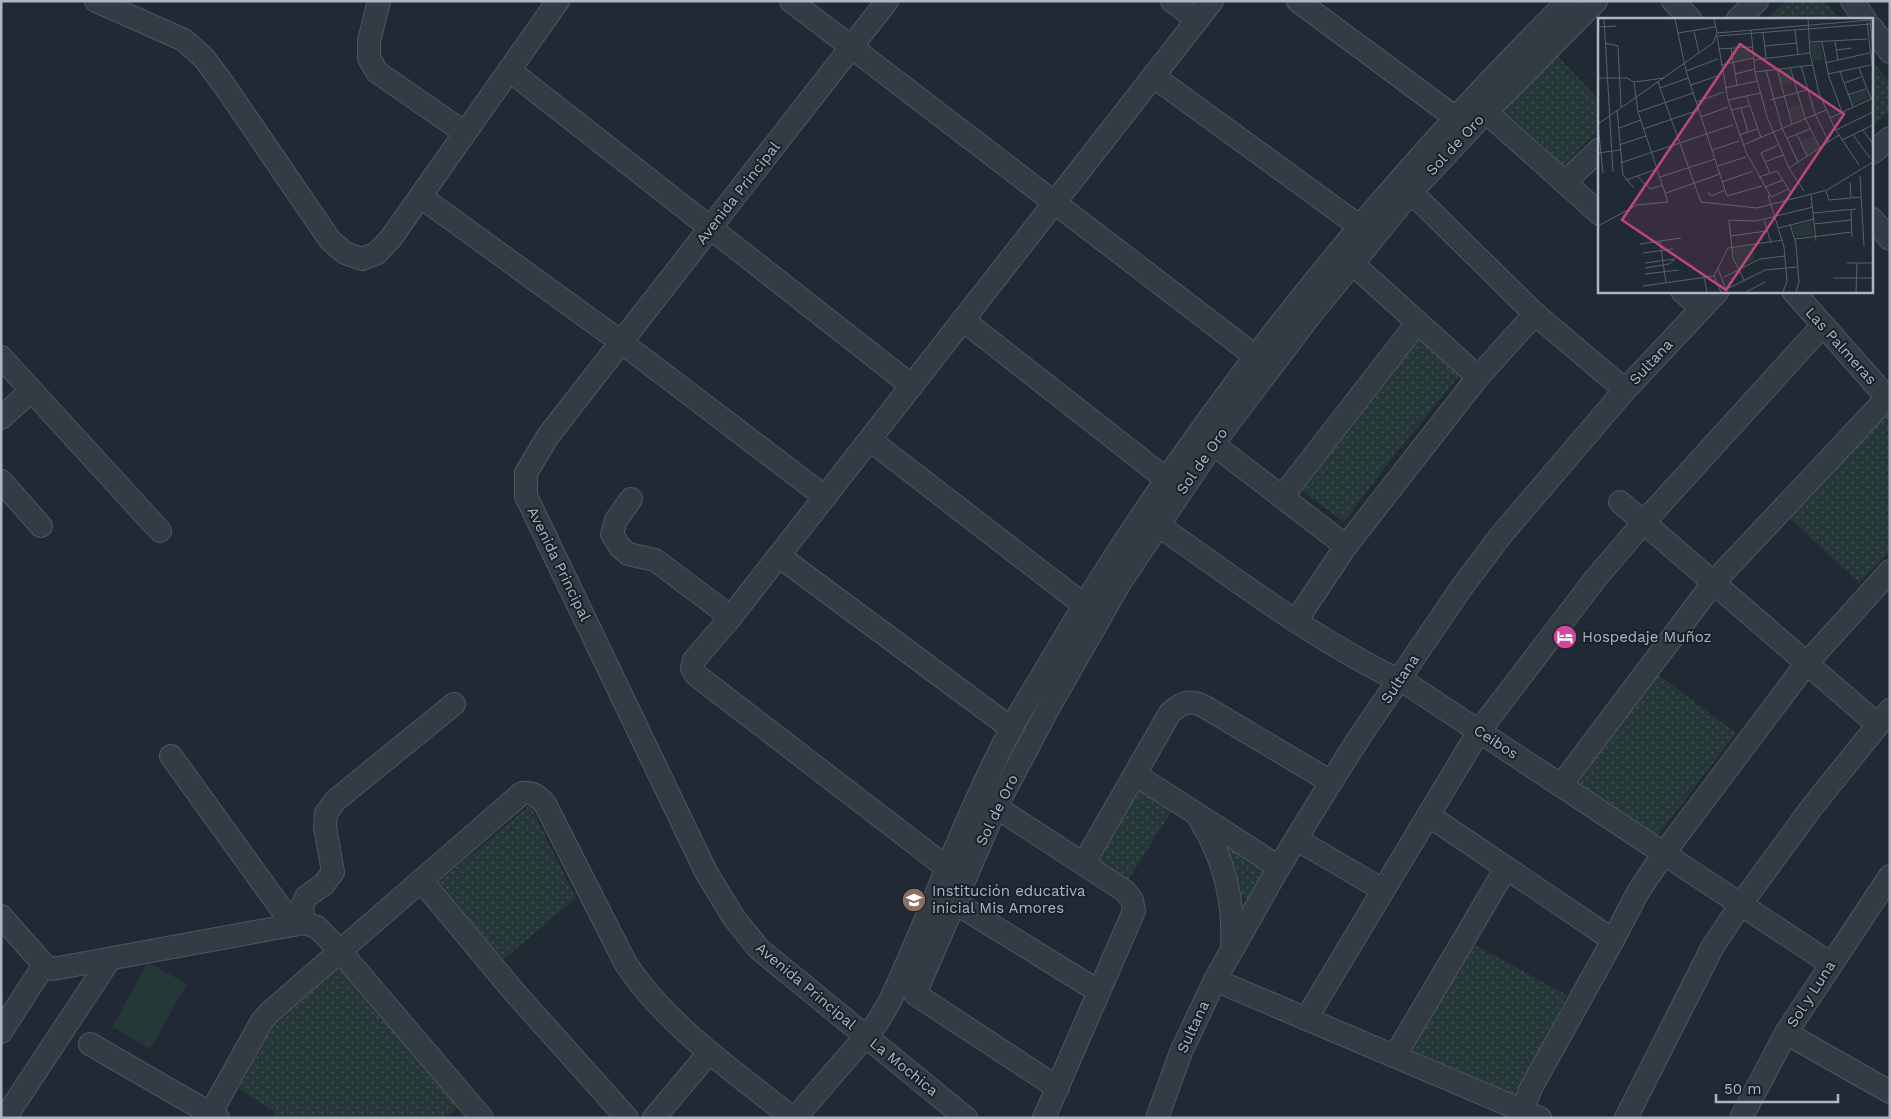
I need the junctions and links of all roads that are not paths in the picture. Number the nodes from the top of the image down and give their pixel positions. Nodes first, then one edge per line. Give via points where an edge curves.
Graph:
1 (96, 1) edge
2 (380, 1) edge
3 (791, 1) edge
4 (887, 1) edge
5 (1172, 1) edge
6 (1212, 1) edge
7 (1298, 1) edge
8 (1596, 1) edge
9 (1673, 1) edge
10 (1757, 1) edge
11 (1852, 1) edge
12 (551, 4) edge
13 (1557, 5) edge
14 (1689, 18) edge
15 (1739, 18) edge
16 (1864, 18) edge
17 (1197, 20) junction
18 (1874, 31) edge
19 (851, 47) junction
20 (1890, 52) edge
21 (509, 70) junction
22 (1153, 76) junction
23 (1486, 112) junction
24 (1456, 118) junction
25 (465, 133) junction
26 (1890, 138) edge
27 (1874, 150) edge
28 (1598, 151) edge
29 (1565, 182) junction
30 (1411, 192) junction
31 (421, 197) junction
32 (1055, 202) junction
33 (1598, 212) edge
34 (1874, 221) edge
35 (1359, 226) junction
36 (710, 228) junction
37 (1890, 239) edge
38 (1353, 264) junction
39 (1683, 292) edge
40 (1717, 292) edge
41 (1794, 292) edge
42 (1701, 308) junction
43 (1535, 314) junction
44 (963, 320) junction
45 (1417, 324) junction
46 (1822, 325) junction
47 (621, 342) junction
48 (1255, 356) junction
49 (1, 357) edge
50 (1478, 377) junction
51 (912, 386) junction
52 (1625, 390) junction
53 (31, 391) junction
54 (1888, 400) edge
55 (1, 418) edge
56 (870, 440) junction
57 (1214, 444) junction
58 (1166, 479) junction
59 (1, 482) edge
60 (824, 497) junction
61 (1282, 497) junction
62 (631, 499) dead end
63 (1620, 502) dead end
64 (1643, 523) junction
65 (1158, 525) junction
66 (41, 526) dead end
67 (160, 531) dead end
68 (1346, 546) junction
69 (779, 556) junction
70 (1890, 571) edge
71 (1714, 582) junction
72 (1084, 605) junction
73 (731, 617) junction
74 (1296, 621) junction
75 (1807, 663) junction
76 (1399, 681) junction
77 (454, 704) dead end
78 (1883, 717) edge
79 (1011, 728) junction
80 (1479, 731) junction
81 (171, 756) dead end
82 (1136, 774) junction
83 (1330, 782) junction
84 (1561, 785) junction
85 (996, 807) junction
86 (1196, 812) junction
87 (1428, 815) junction
88 (1296, 840) junction
89 (1664, 853) junction
90 (1084, 863) junction
91 (946, 867) junction
92 (1279, 867) junction
93 (1506, 868) junction
94 (1890, 876) edge
95 (421, 880) junction
96 (1383, 890) junction
97 (954, 902) junction
98 (1742, 904) junction
99 (1, 916) edge
100 (299, 924) junction
101 (1613, 940) junction
102 (340, 950) junction
103 (1232, 951) junction
104 (110, 959) junction
105 (1831, 964) junction
106 (44, 965) junction
107 (1215, 980) junction
108 (1098, 991) junction
109 (1306, 1019) junction
110 (1, 1032) edge
111 (1786, 1033) junction
112 (865, 1036) junction
113 (90, 1044) dead end
114 (709, 1053) junction
115 (1395, 1056) junction
116 (1058, 1088) junction
117 (1890, 1092) edge
118 (1531, 1114) edge
119 (212, 1117) edge
120 (4, 1118) edge
121 (482, 1118) edge
122 (627, 1118) edge
123 (654, 1118) edge
124 (793, 1118) edge
125 (966, 1118) edge
126 (1044, 1118) edge
127 (1156, 1118) edge
128 (1626, 1118) edge
129 (1741, 1118) edge

1 - 31 street via 184,40 204,58 330,240 345,253 362,259 377,253
2 - 25 street via 369,41 369,58 377,72
3 - 19 street
4 - 19 street, Avenida Principal
5 - 17 street
6 - 17 street
7 - 24 street
8 - 23 street, Sol de Oro
9 - 14 street
10 - 15 street
11 - 16 street
12 - 21 street
13 - 24 street
17 - 22 street
18 - 20 street
19 - 32 street
19 - 36 street, Avenida Principal
21 - 25 street
21 - 36 street
22 - 32 street
22 - 35 street
23 - 29 street
23 - 30 street, Sol de Oro
24 - 35 street
25 - 31 street
26 - 27 street
28 - 29 street
29 - 33 street
30 - 38 street, Sol de Oro
30 - 43 street
31 - 47 street
32 - 44 street
32 - 48 street
34 - 37 street
35 - 48 street
36 - 47 street, Avenida Principal
36 - 51 street
38 - 45 street
38 - 57 street, Sol de Oro
39 - 42 street
40 - 42 street, Sultana
41 - 46 street, Las Palmeras
42 - 52 street, Sultana
43 - 50 street
43 - 52 street
44 - 51 street
44 - 58 street
45 - 50 street
45 - 61 street
46 - 54 street, Las Palmeras
46 - 64 street
47 - 60 street
47 - 112 street, Avenida Principal via 548,436 526,473 526,496 706,872 734,918 759,949
48 - 58 street
49 - 53 street
50 - 68 street
51 - 56 street
52 - 76 street, Sultana via 1481,561
53 - 55 street
53 - 67 street
54 - 71 street
56 - 60 street
56 - 72 street
57 - 61 street
57 - 65 street, Sol de Oro
58 - 72 street
59 - 66 street
60 - 69 street
61 - 68 street
62 - 73 street via 616,520 612,534 620,547 628,554 655,560
63 - 64 street
64 - 71 street
64 - 80 street via 1596,578
65 - 74 street, Ceibos
65 - 85 street, Sol de Oro via 1100,617
68 - 74 street
69 - 73 street
69 - 79 street
70 - 75 street
71 - 75 street
71 - 84 street
72 - 79 street
73 - 91 street via 694,660 692,668 696,675
74 - 76 street, Ceibos
75 - 78 street
75 - 89 street
76 - 80 street, Ceibos
76 - 83 street, Sultana
77 - 100 street via 336,800 326,813 325,827 333,872 324,884 306,897
78 - 98 street via 1812,807
79 - 91 street
80 - 84 street, Ceibos
80 - 87 street
81 - 100 street
82 - 83 street via 1170,713 1188,701 1205,706
82 - 86 street
82 - 90 street
83 - 88 street, Sultana
84 - 89 street, Ceibos
85 - 90 street
85 - 97 street, Sol de Oro
86 - 92 street
86 - 103 street via 1212,839 1226,876 1234,926
87 - 93 street
87 - 96 street
88 - 92 street, Sultana
88 - 96 street
89 - 98 street, Ceibos
89 - 101 street via 1638,892
90 - 108 street via 1124,890 1132,900 1134,911
91 - 112 street via 889,1004
92 - 103 street, Sultana
93 - 101 street
93 - 115 street
94 - 105 street, Sol y Luna
95 - 102 street
95 - 114 street via 522,794 538,796 626,964 673,1022
95 - 122 street via 516,994
96 - 109 street
97 - 108 street
97 - 116 street, Sol de Oro via 915,994
98 - 105 street, Ceibos
98 - 128 street via 1712,948
99 - 106 street
100 - 102 street via 317,927
100 - 104 street
101 - 118 street via 1531,1088
102 - 119 street via 262,1021
102 - 121 street
103 - 107 street, Sultana
104 - 106 street via 53,969
104 - 120 street
105 - 111 street, Sol y Luna
106 - 110 street
107 - 109 street
107 - 127 street, Sultana via 1181,1052
108 - 116 street
109 - 115 street
111 - 117 street
111 - 129 street, Sol y Luna
112 - 124 street
112 - 125 street, La Mochica
113 - 119 street
114 - 123 street
114 - 124 street
115 - 118 street
116 - 126 street

